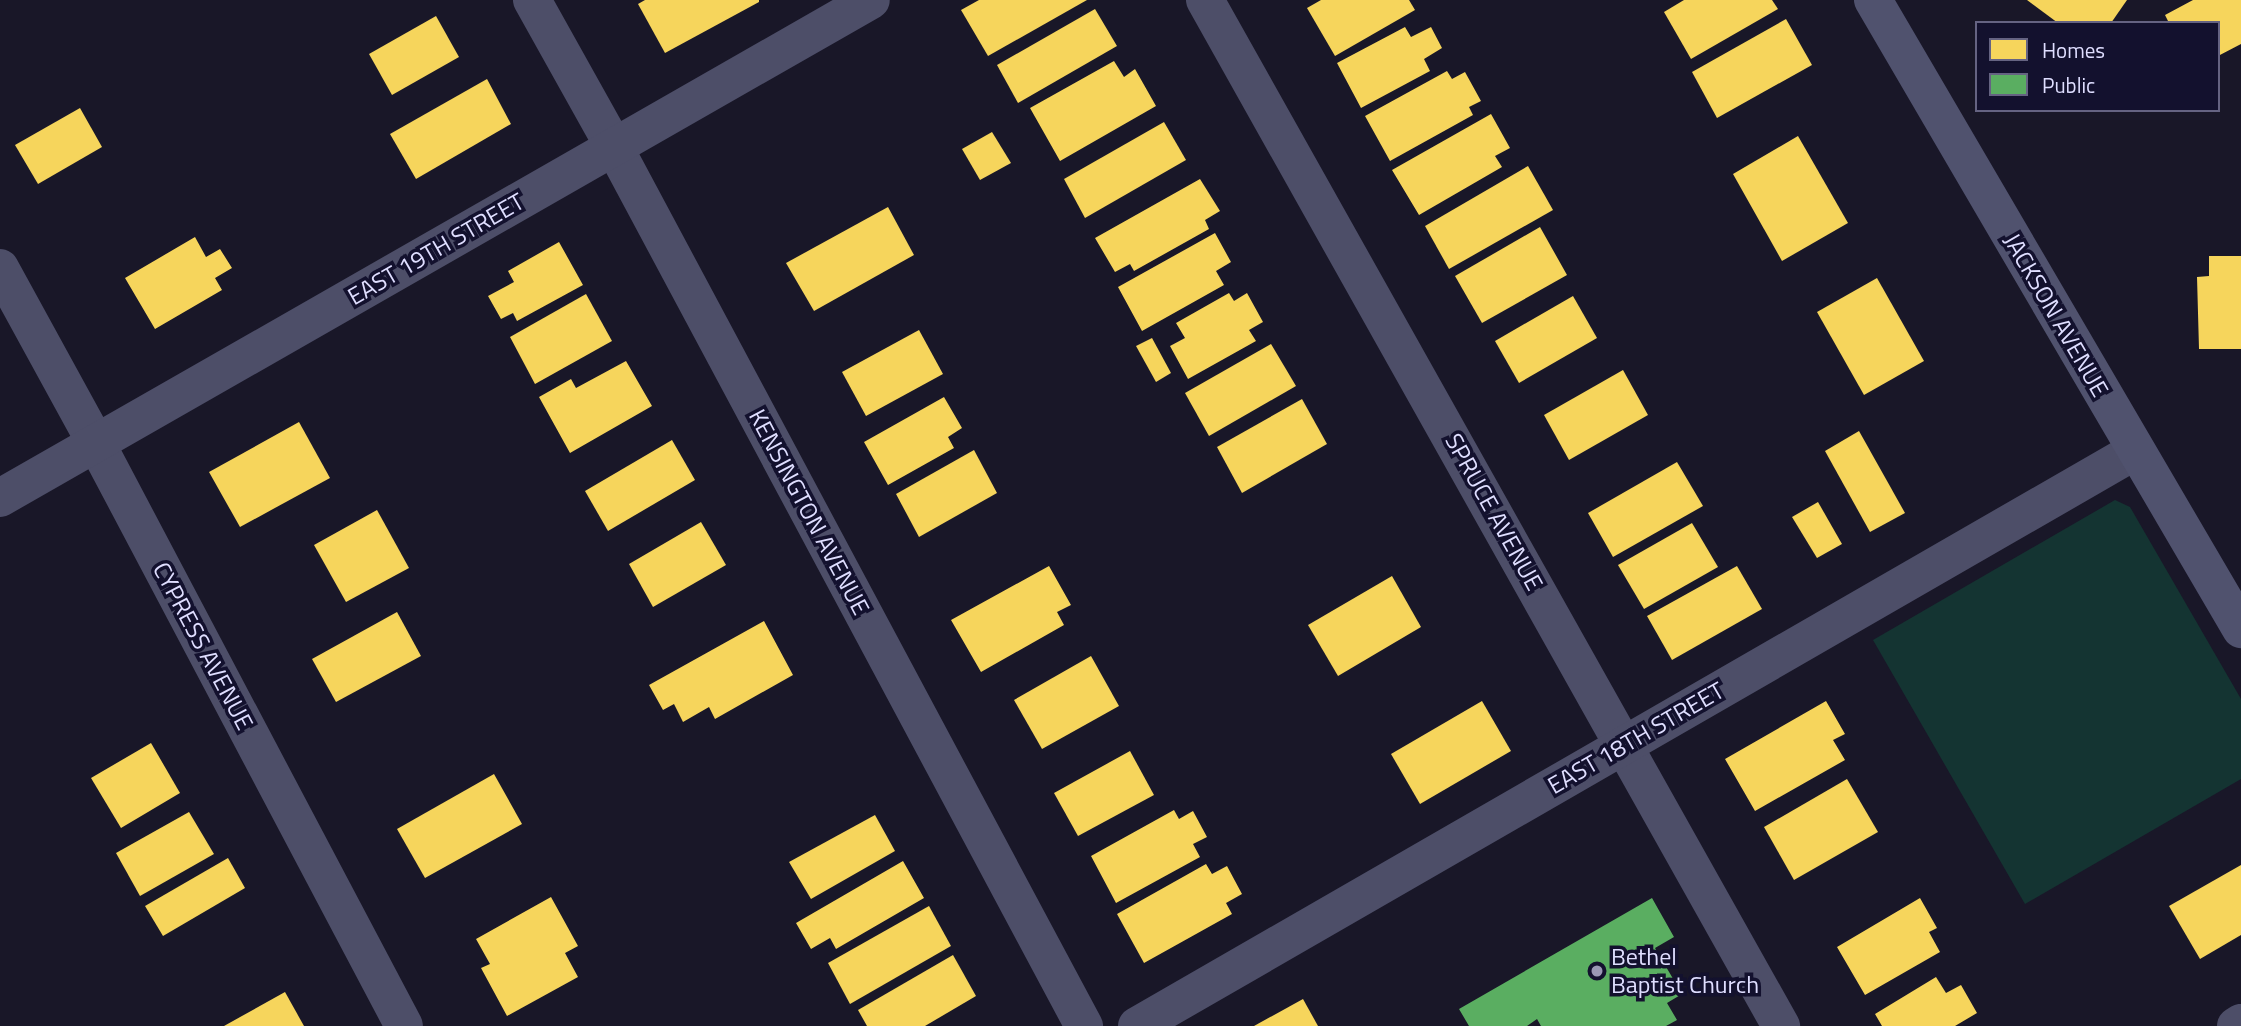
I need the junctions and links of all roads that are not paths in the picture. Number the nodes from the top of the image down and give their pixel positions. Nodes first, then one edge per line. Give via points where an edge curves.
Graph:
1 (532, 0) edge
2 (871, 0) edge
3 (1205, 0) edge
4 (1873, 0) edge
5 (614, 147) junction
6 (0, 268) edge
7 (96, 443) junction
8 (2135, 451) junction
9 (0, 498) edge
10 (2241, 629) edge
11 (1625, 744) junction
12 (2241, 1023) edge
13 (404, 1026) edge
14 (1084, 1026) edge
15 (1137, 1026) edge
16 (1781, 1026) edge
17 (2236, 1026) edge

1 - 5 street, KENSINGTON AVENUE
2 - 5 street, EAST 19TH STREET
3 - 11 street, SPRUCE AVENUE
4 - 8 street, JACKSON AVENUE
5 - 7 street, EAST 19TH STREET
5 - 14 street, KENSINGTON AVENUE
6 - 7 street, CYPRESS AVENUE
7 - 9 street, EAST 19TH STREET
7 - 13 street, CYPRESS AVENUE
8 - 10 street, JACKSON AVENUE
8 - 11 street, EAST 18TH STREET
11 - 15 street, EAST 18TH STREET
11 - 16 street, SPRUCE AVENUE
12 - 17 street

